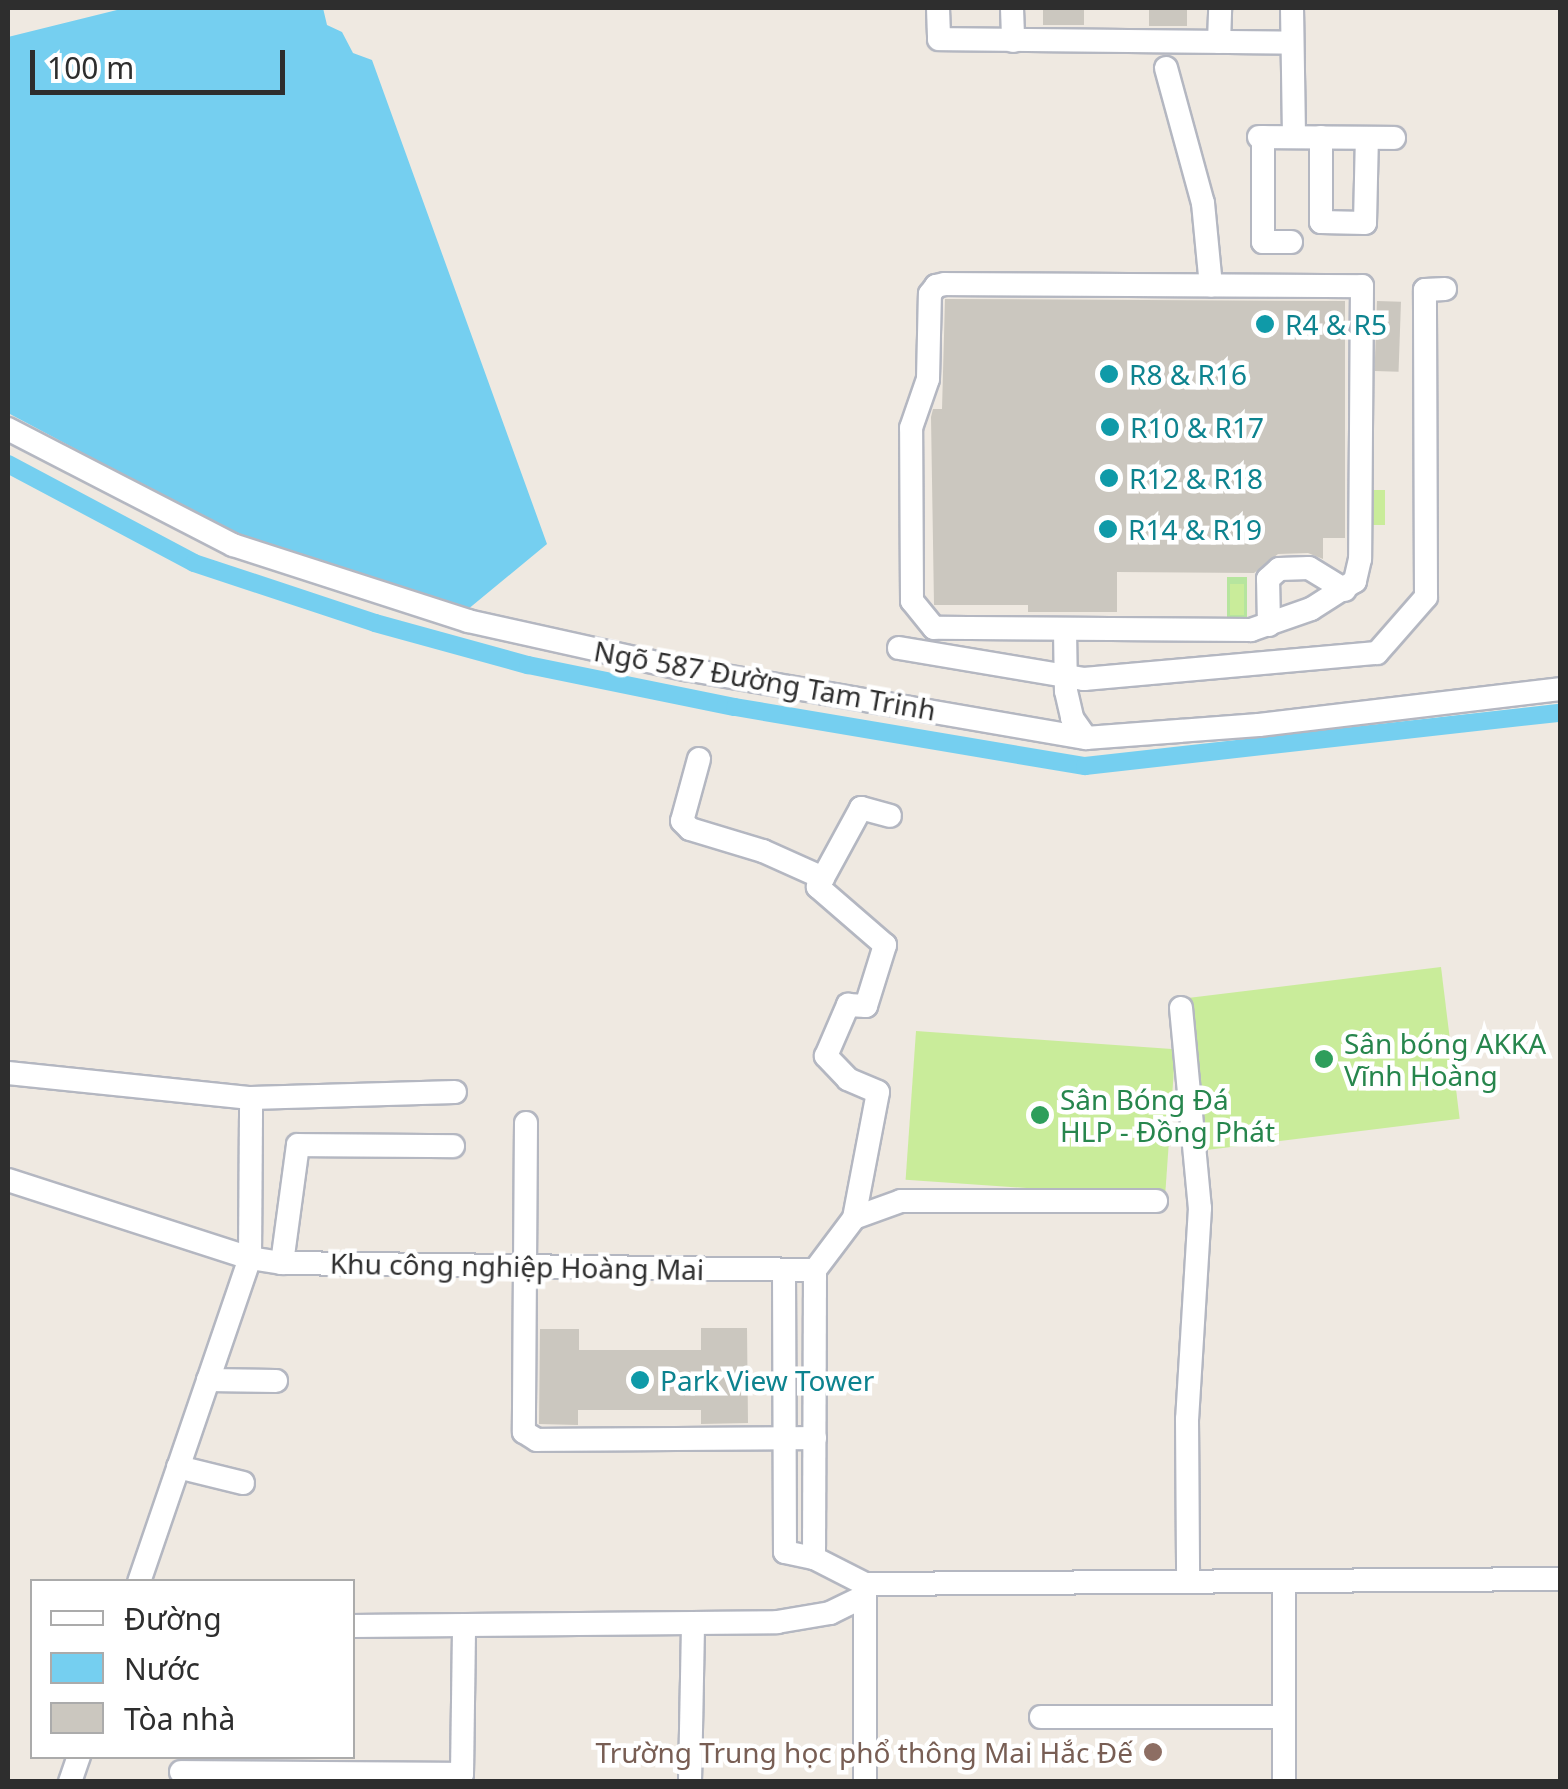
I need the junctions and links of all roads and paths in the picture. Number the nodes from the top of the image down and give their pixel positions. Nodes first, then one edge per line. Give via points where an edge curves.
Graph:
1 (938, 8) edge
2 (1012, 8) edge
3 (1220, 8) edge
4 (1292, 8) edge
5 (1012, 40) junction
6 (1220, 42) junction
7 (1292, 42) junction
8 (1166, 68) dead end
9 (1294, 137) junction
10 (1321, 137) junction
11 (1367, 138) junction
12 (1394, 138) dead end
13 (1291, 242) dead end
14 (1211, 286) junction
15 (1445, 289) dead end
16 (8, 430) edge
17 (1345, 590) junction
18 (1269, 625) junction
19 (1065, 630) junction
20 (899, 648) dead end
21 (1064, 677) junction
22 (1560, 689) edge
23 (1086, 738) junction
24 (699, 759) dead end
25 (890, 816) dead end
26 (823, 878) junction
27 (1182, 1008) dead end
28 (8, 1073) edge
29 (455, 1092) dead end
30 (251, 1098) junction
31 (526, 1123) dead end
32 (453, 1146) dead end
33 (8, 1180) edge
34 (1156, 1202) dead end
35 (854, 1218) junction
36 (250, 1258) junction
37 (282, 1263) junction
38 (524, 1268) junction
39 (784, 1270) junction
40 (815, 1270) junction
41 (208, 1380) junction
42 (276, 1381) dead end
43 (785, 1438) junction
44 (815, 1438) junction
45 (178, 1467) junction
46 (244, 1483) dead end
47 (814, 1558) junction
48 (140, 1579) edge
49 (1560, 1579) edge
50 (1284, 1581) junction
51 (1188, 1582) junction
52 (865, 1590) junction
53 (693, 1624) junction
54 (355, 1626) edge
55 (464, 1627) junction
56 (1284, 1717) junction
57 (1041, 1718) dead end
58 (181, 1772) dead end
59 (690, 1782) edge
60 (865, 1782) edge
61 (1284, 1782) edge

1 - 5 street via 939,40
2 - 5 street
3 - 6 street
4 - 7 street
5 - 6 street
6 - 7 street
7 - 9 street
8 - 14 street via 1195,164
9 - 10 street
9 - 13 street via 1261,137 1263,242
10 - 11 street
10 - 11 street via 1321,222 1365,223
11 - 12 street
14 - 17 street via 1362,286 1360,559
14 - 19 street via 945,284 930,294 928,380 912,418 912,601 934,628
15 - 21 street via 1425,290 1426,597 1377,653
16 - 23 street, Ngõ 587 Đường Tam Trinh via 234,545 468,620 685,669
17 - 18 street
17 - 18 street via 1310,568 1279,569 1268,579
18 - 19 street via 1240,631
19 - 21 street
20 - 21 street
21 - 23 street via 1072,718
22 - 23 street, Ngõ 587 Đường Tam Trinh via 1259,726
24 - 26 street via 682,821 690,829
25 - 26 street via 861,808
26 - 35 street via 818,887 884,946 866,1006 848,1005 826,1056 848,1079 878,1092
27 - 51 street via 1200,1208 1187,1419
28 - 30 street
29 - 30 street
30 - 36 street
31 - 38 street
32 - 37 street via 298,1145
33 - 36 street, Khu công nghiệp Hoàng Mai
34 - 35 street via 902,1201
35 - 40 street
36 - 37 street, Khu công nghiệp Hoàng Mai
36 - 41 street
37 - 38 street, Khu công nghiệp Hoàng Mai
38 - 39 street, Khu công nghiệp Hoàng Mai
38 - 43 street via 523,1426 530,1437
39 - 40 street, Khu công nghiệp Hoàng Mai
39 - 43 street
40 - 44 street
41 - 42 street
41 - 45 street
43 - 44 street
43 - 47 street via 785,1552
44 - 47 street
45 - 46 street
45 - 48 street
47 - 52 street
49 - 50 street
50 - 51 street
50 - 56 street
51 - 52 street
52 - 53 street via 830,1613
52 - 60 street
53 - 55 street
53 - 59 street
54 - 55 street
55 - 58 street via 462,1774
56 - 57 street
56 - 61 street

